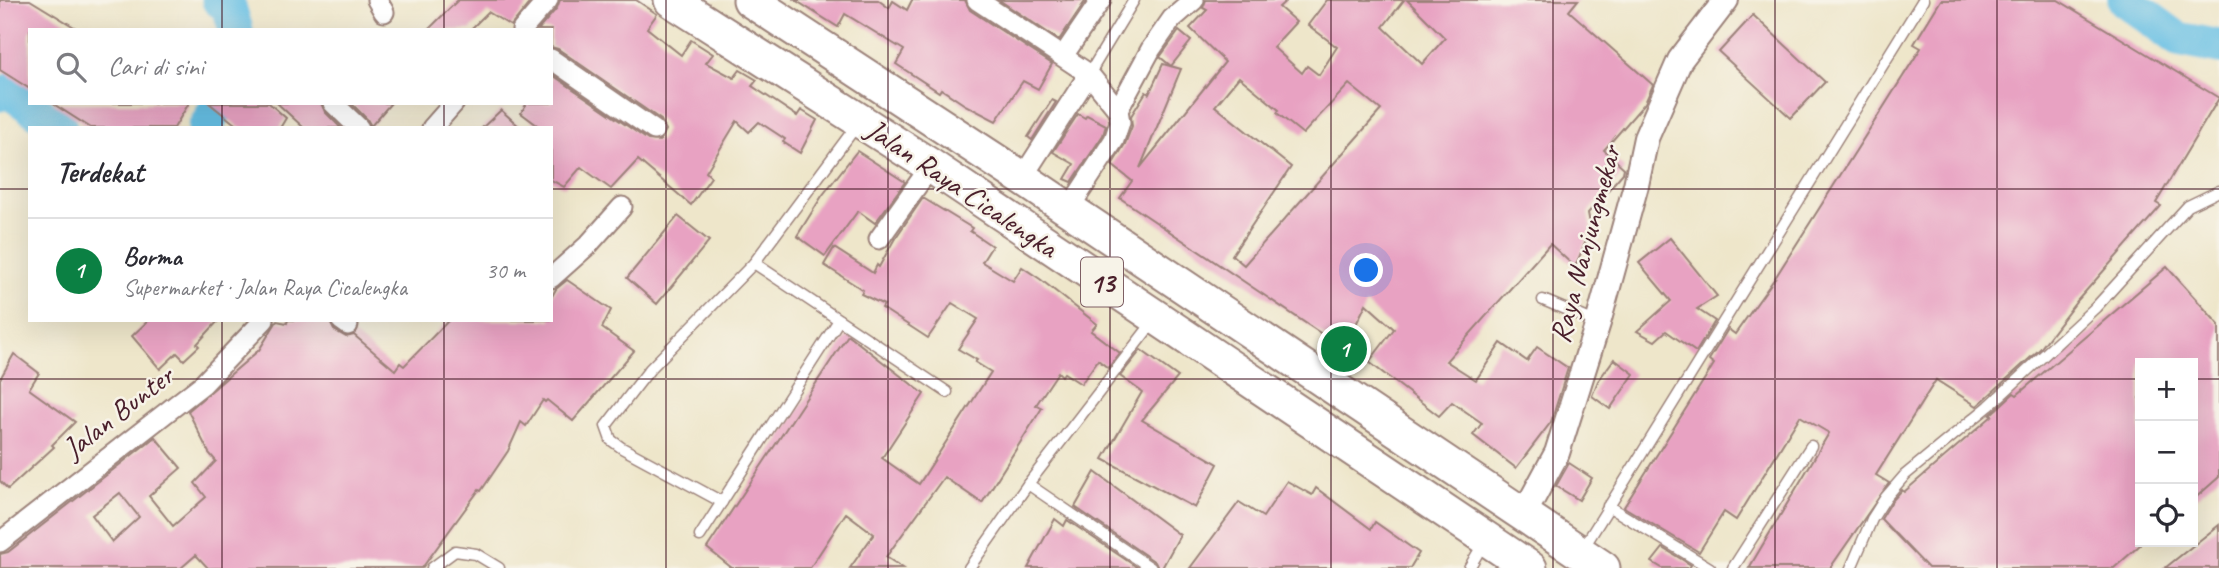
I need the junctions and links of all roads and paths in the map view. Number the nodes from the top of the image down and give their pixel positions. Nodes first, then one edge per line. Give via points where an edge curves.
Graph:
1 (548, 0) edge
2 (671, 0) edge
3 (751, 0) edge
4 (977, 0) edge
5 (1101, 0) edge
6 (1134, 0) edge
7 (1194, 0) edge
8 (1726, 0) edge
9 (1923, 0) edge
10 (524, 28) edge
11 (1063, 55) junction
12 (553, 60) edge
13 (1089, 74) junction
14 (334, 105) edge
15 (452, 105) edge
16 (1118, 110) junction
17 (861, 120) junction
18 (357, 126) edge
19 (434, 126) edge
20 (654, 130) dead end
21 (931, 166) junction
22 (1022, 178) junction
23 (2219, 191) edge
24 (622, 206) dead end
25 (1068, 210) junction
26 (878, 239) dead end
27 (754, 263) junction
28 (553, 276) edge
29 (1543, 300) dead end
30 (1156, 319) junction
31 (839, 320) junction
32 (262, 322) edge
33 (1598, 323) junction
34 (947, 392) dead end
35 (1811, 446) dead end
36 (1028, 484) junction
37 (722, 502) junction
38 (1608, 506) junction
39 (1524, 514) junction
40 (700, 536) dead end
41 (1487, 537) junction
42 (0, 542) edge
43 (1592, 560) edge
44 (432, 568) edge
45 (499, 568) edge
46 (969, 568) edge
47 (1151, 568) edge
48 (1469, 568) edge
49 (1530, 568) edge
50 (1710, 568) edge
51 (1733, 568) edge
52 (1852, 568) edge

1 - 10 street
2 - 17 highway, Jalan Raya Cicalengka / 13
3 - 22 highway, Jalan Raya Cicalengka / 13
4 - 11 street
5 - 11 street
6 - 13 lane
7 - 16 street via 1172,19 1151,49
8 - 33 street, Raya Nanjungmekar via 1680,60 1646,138
9 - 38 lane
11 - 13 street
12 - 20 street
13 - 16 street
13 - 22 street
14 - 18 street
15 - 19 street
16 - 25 street via 1120,122 1114,140
17 - 21 highway, Jalan Raya Cicalengka / 13
17 - 27 lane
21 - 26 street
21 - 30 highway, Jalan Raya Cicalengka / 13
22 - 25 highway, Jalan Raya Cicalengka / 13
23 - 52 lane via 2188,206 2096,307 1989,406 1905,475 1872,519
24 - 28 street
25 - 39 highway, Jalan Raya Cicalengka / 13
27 - 31 lane
27 - 37 lane via 650,369 606,426 611,440 622,448
29 - 33 lane
30 - 36 lane
30 - 41 highway, Jalan Raya Cicalengka / 13
31 - 34 lane
31 - 37 lane
32 - 42 street, Jalan Bunter via 203,384
33 - 39 street, Raya Nanjungmekar via 1557,453
35 - 51 lane
36 - 46 lane
36 - 47 lane
37 - 40 lane
38 - 43 lane
38 - 50 lane
39 - 43 highway, Jalan Raya Cicalengka / 13
41 - 48 lane
41 - 49 highway, Jalan Raya Cicalengka / 13
44 - 45 lane via 455,551 476,554

